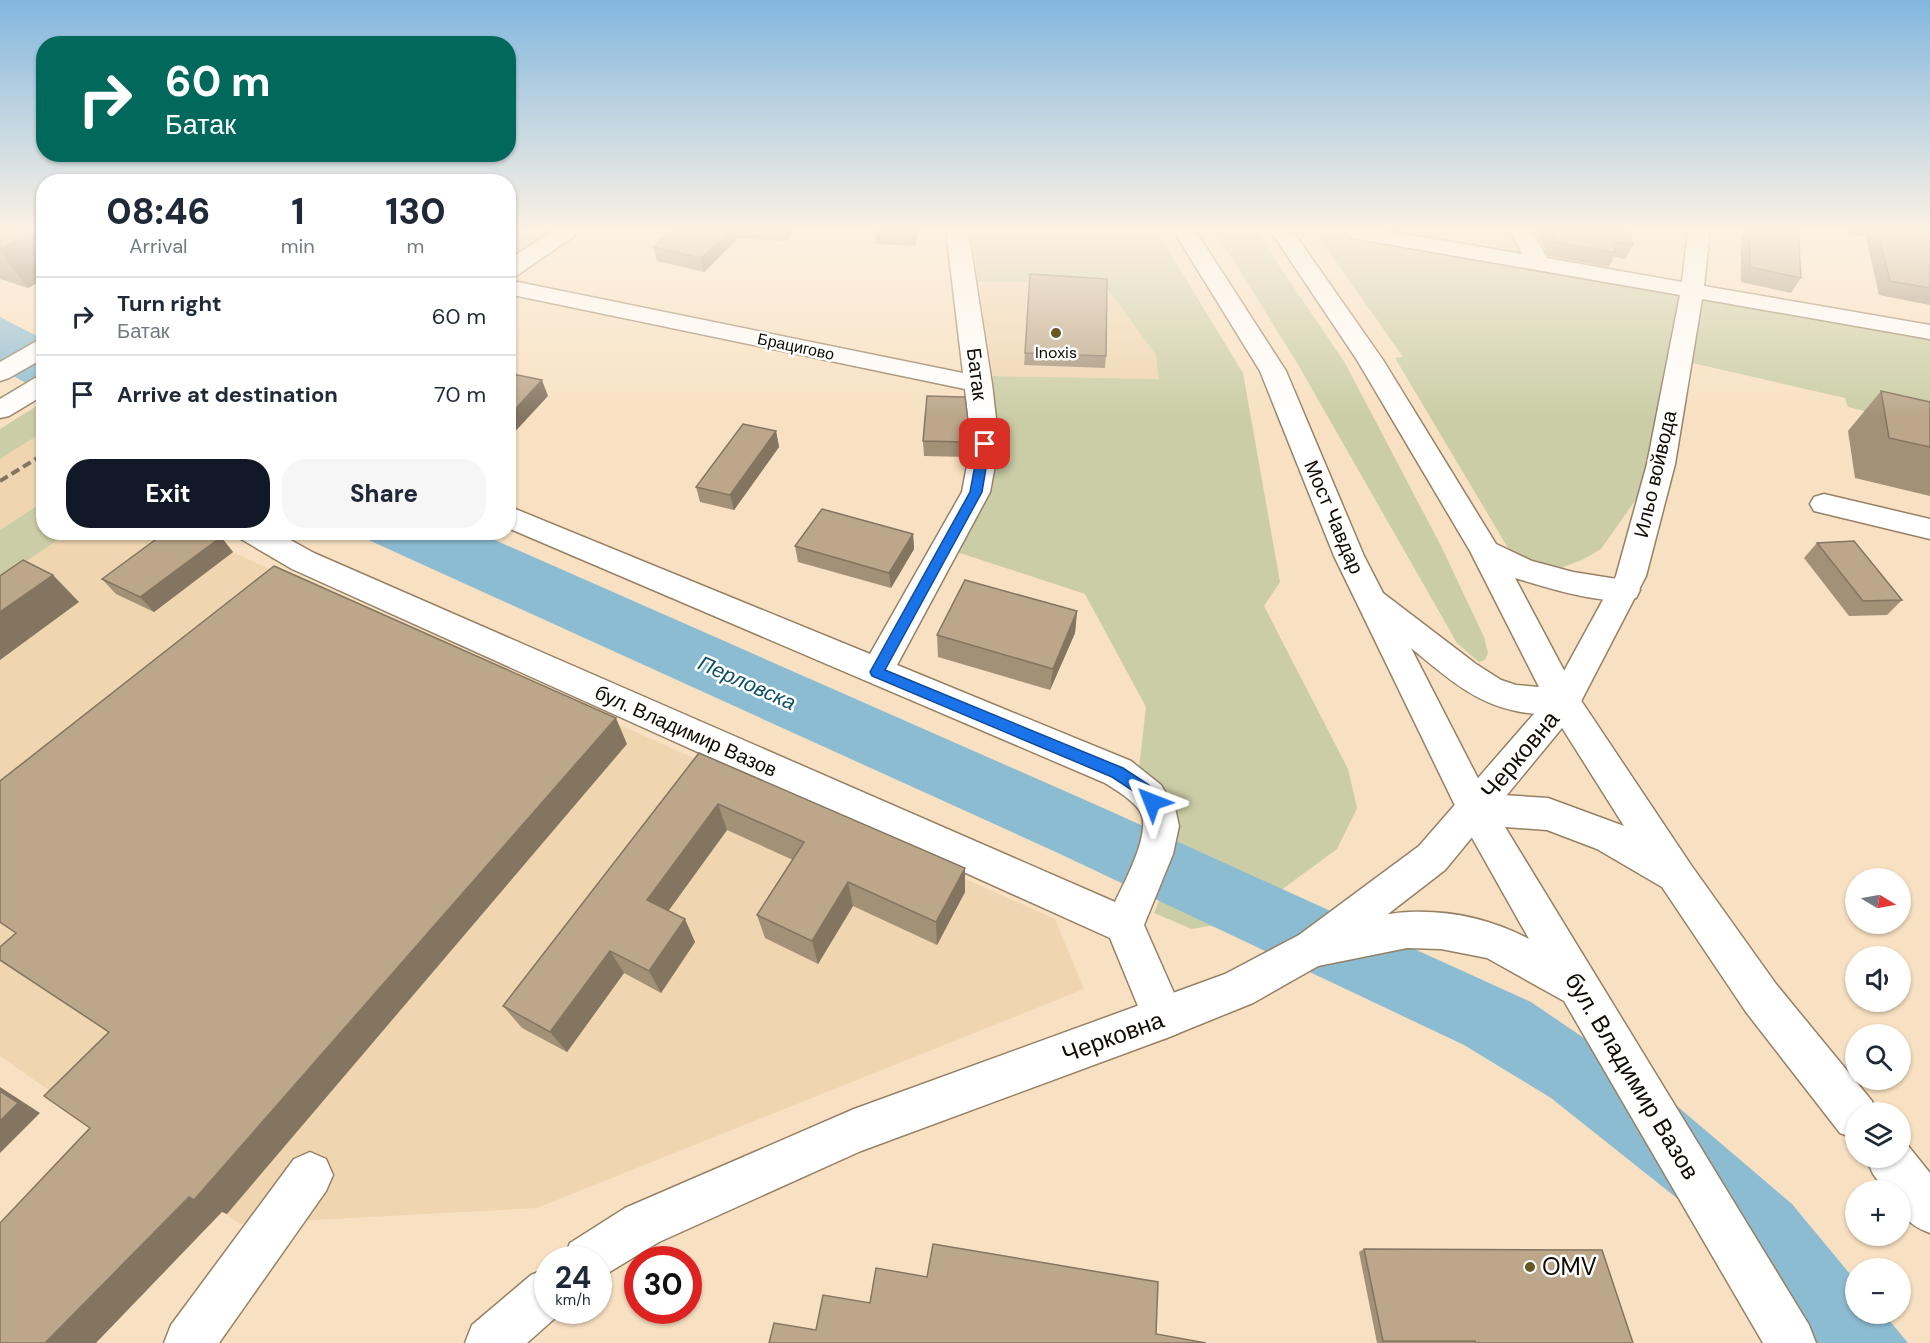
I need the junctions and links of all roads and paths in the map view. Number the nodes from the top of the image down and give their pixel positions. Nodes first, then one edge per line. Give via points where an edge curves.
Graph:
1 (531, 293) edge
2 (966, 293) edge
3 (1223, 293) edge
4 (1324, 293) edge
5 (1692, 293) edge
6 (1702, 293) edge
7 (1930, 332) edge
8 (36, 352) edge
9 (0, 373) edge
10 (978, 384) junction
11 (36, 389) edge
12 (0, 410) edge
13 (1824, 504) dead end
14 (516, 519) edge
15 (1930, 530) edge
16 (265, 540) edge
17 (1485, 551) junction
18 (303, 561) junction
19 (275, 584) edge
20 (1624, 590) junction
21 (1368, 596) junction
22 (877, 672) junction
23 (1564, 702) junction
24 (1475, 809) junction
25 (1677, 877) junction
26 (1124, 925) junction
27 (1313, 948) junction
28 (1578, 986) junction
29 (1164, 1018) junction
30 (1845, 1103) edge
31 (1896, 1168) edge
32 (310, 1175) dead end
33 (1930, 1210) edge
34 (609, 1246) edge
35 (534, 1304) edge
36 (189, 1343) edge
37 (490, 1343) edge
38 (1791, 1343) edge

1 - 10 street, Брацигово
2 - 10 street, Батак
3 - 21 street, Мост Чавдар via 1272,371
4 - 17 street via 1370,360
5 - 20 street, Ильо войвода via 1661,464
6 - 7 street
8 - 9 street
10 - 22 street, Батак via 985,444 976,492
11 - 12 street
13 - 15 street
14 - 22 street
16 - 18 street, бул. Владимир Вазов
17 - 20 street via 1523,570 1573,584
17 - 23 street
18 - 19 street
18 - 26 street, бул. Владимир Вазов
20 - 23 street, Ильо войвода
21 - 23 street via 1490,690 1516,698
21 - 24 street, Мост Чавдар
22 - 26 street via 1118,772 1143,790 1160,815 1159,844
23 - 24 street, Черковна
23 - 25 street
24 - 25 street via 1548,814 1610,837
24 - 27 street, Черковна via 1432,858
24 - 28 street, бул. Владимир Вазов
25 - 30 street via 1761,998
26 - 29 street
27 - 28 street via 1407,930 1441,931 1494,941
27 - 29 street, Черковна via 1238,989
28 - 38 street, бул. Владимир Вазов
29 - 34 street, Черковна via 854,1131 642,1225
31 - 33 street
32 - 36 street
35 - 37 street

